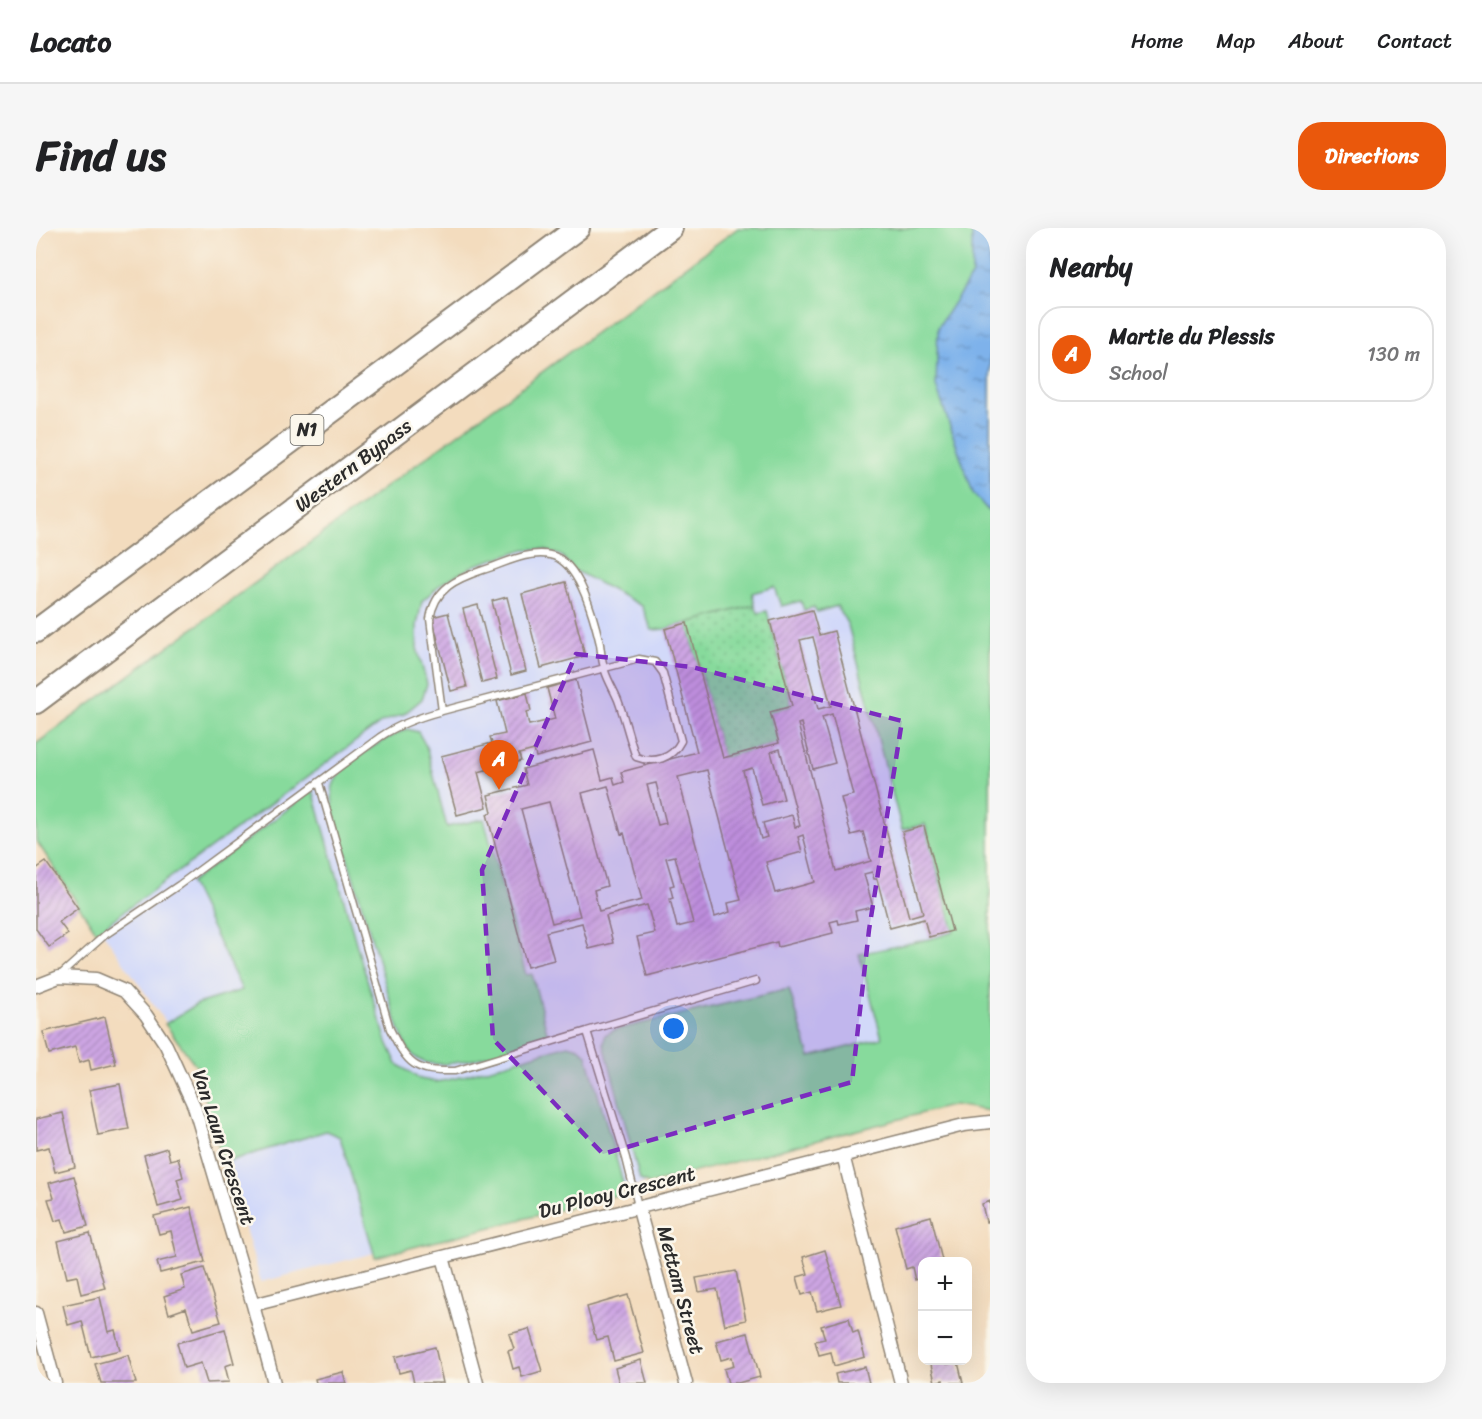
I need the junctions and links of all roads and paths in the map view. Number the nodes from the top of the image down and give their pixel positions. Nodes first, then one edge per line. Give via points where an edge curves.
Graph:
1 (578, 228) edge
2 (670, 228) edge
3 (36, 631) edge
4 (604, 669) junction
5 (36, 702) edge
6 (442, 711) junction
7 (319, 783) junction
8 (58, 977) junction
9 (756, 981) dead end
10 (36, 986) edge
11 (587, 1031) junction
12 (990, 1122) edge
13 (843, 1155) junction
14 (638, 1206) junction
15 (443, 1257) junction
16 (254, 1305) junction
17 (36, 1313) edge
18 (55, 1383) edge
19 (274, 1383) edge
20 (477, 1383) edge
21 (686, 1383) edge
22 (901, 1383) edge

1 - 3 highway, N1
2 - 5 highway, Western Bypass
4 - 4 lane via 636,757 664,758 676,751 681,741 663,673 655,662 639,659
4 - 6 lane
4 - 6 lane via 590,606 572,571 552,555 522,558 452,584 432,604 430,633
6 - 7 lane via 397,726
7 - 8 lane via 105,935
7 - 11 lane via 390,1029 403,1054 432,1072 455,1071
8 - 10 street, Van Laun Crescent
8 - 16 street, Van Laun Crescent via 96,979 124,992 166,1045 194,1106
9 - 11 lane
11 - 14 lane
12 - 13 street, Du Plooy Crescent
13 - 14 street, Du Plooy Crescent
13 - 22 street
14 - 15 street, Du Plooy Crescent
14 - 21 street, Mettam Street
15 - 16 street, Du Plooy Crescent
15 - 20 street
16 - 19 street, Van Laun Crescent
17 - 18 street

